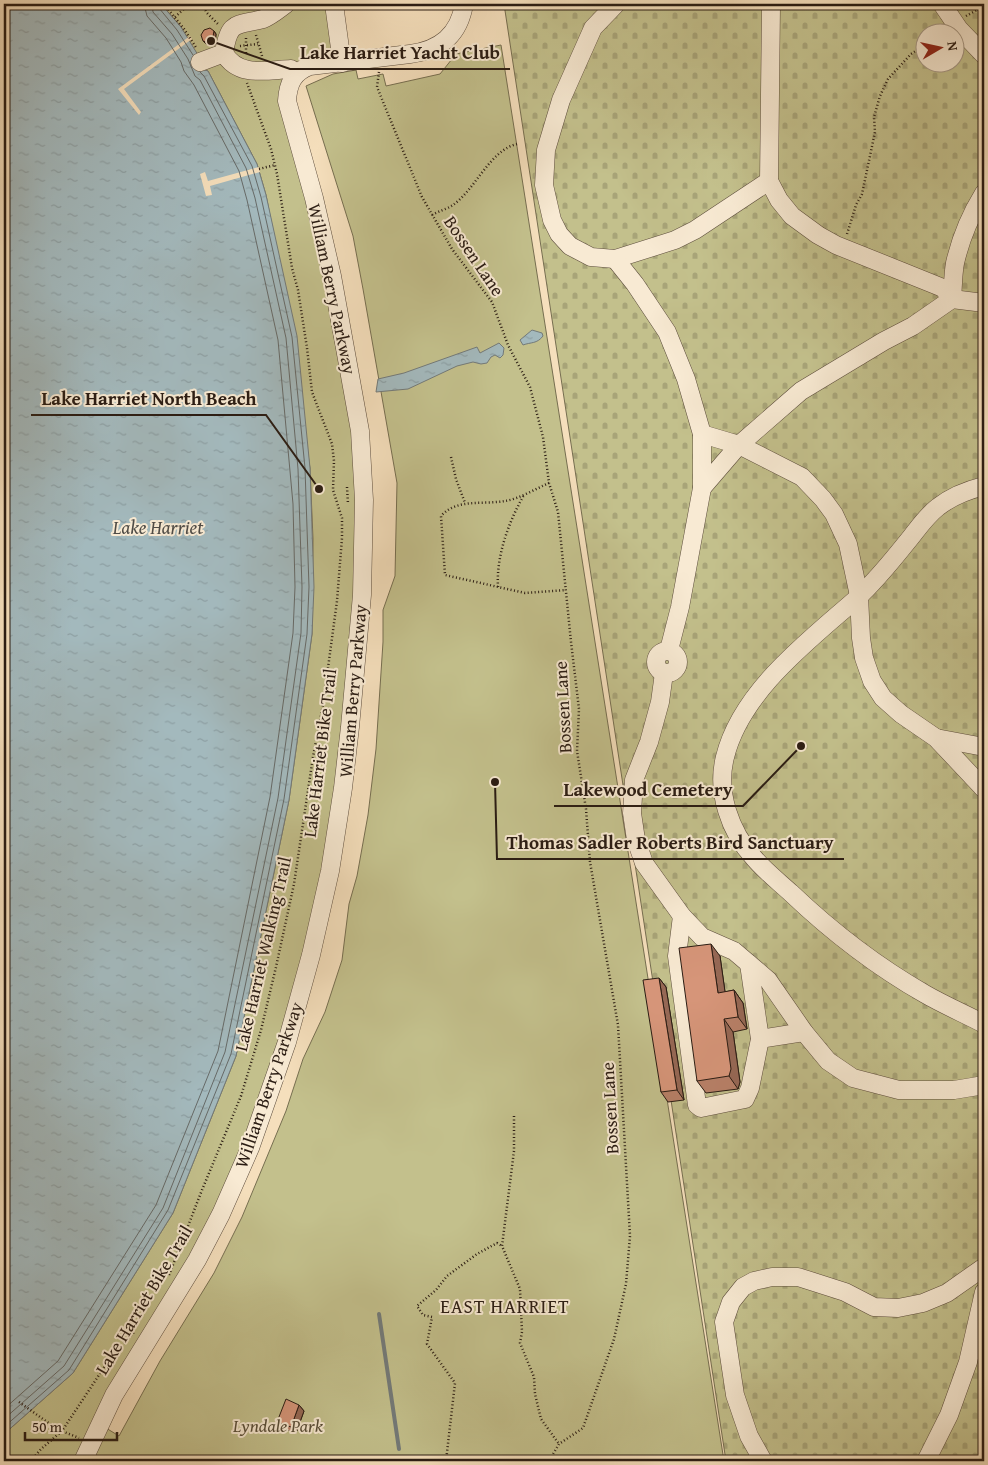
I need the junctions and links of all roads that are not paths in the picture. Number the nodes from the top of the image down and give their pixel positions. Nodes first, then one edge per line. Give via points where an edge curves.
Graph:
1 (286, 4) edge
2 (334, 4) edge
3 (464, 4) edge
4 (616, 4) edge
5 (942, 4) edge
6 (770, 5) edge
7 (229, 50) junction
8 (984, 55) edge
9 (200, 58) road end
10 (342, 63) junction
11 (296, 73) junction
12 (769, 181) junction
13 (984, 192) edge
14 (615, 259) junction
15 (952, 298) junction
16 (984, 303) edge
17 (702, 434) junction
18 (739, 446) junction
19 (984, 486) edge
20 (702, 488) junction
21 (859, 596) junction
22 (936, 738) junction
23 (984, 748) edge
24 (984, 789) edge
25 (682, 916) junction
26 (749, 964) junction
27 (984, 1024) edge
28 (804, 1032) junction
29 (760, 1040) junction
30 (984, 1085) edge
31 (984, 1267) edge
32 (984, 1292) edge
33 (80, 1454) edge
34 (763, 1461) edge
35 (926, 1461) edge

1 - 7 street via 250,25 238,24 226,40
2 - 10 street
3 - 10 street via 448,38 438,46 424,52
4 - 14 street via 594,28 561,100 546,150 544,185 552,220 570,246 591,257
5 - 8 street via 959,29
6 - 12 street
7 - 9 street
7 - 11 street via 228,60 246,71 291,69
10 - 11 street via 310,66
11 - 33 street, William Berry Parkway via 287,101 332,276 360,431 364,500 362,595 343,788 330,871 311,954 287,1042 250,1148 197,1260
12 - 14 street via 695,230 675,240
12 - 15 street via 792,216 818,235 944,288
13 - 15 street via 965,231 955,264
14 - 17 street via 666,332 686,378
15 - 16 street
15 - 18 street via 913,326 801,391
17 - 18 street
17 - 20 street
18 - 20 street
18 - 21 street via 802,477 823,499 848,544
19 - 21 street via 964,491 940,505
20 - 25 street via 669,650 659,654 656,661 664,673 660,702 634,780 632,813 644,863
21 - 22 street via 864,658 872,681 901,714
21 - 27 street via 766,682 740,722 725,755 721,776 726,810 754,858 823,924 925,994
22 - 23 street
22 - 24 street
25 - 26 street via 702,937 734,951
25 - 29 street via 678,956 697,1105 702,1108 745,1099
26 - 28 street via 768,980
26 - 29 street
28 - 29 street
28 - 30 street via 828,1061 853,1078 873,1084 899,1090 926,1091
31 - 34 street via 947,1292 923,1303 898,1308 874,1307 845,1292 798,1277 772,1277 742,1287 731,1302 724,1322 735,1395 749,1436
32 - 35 street via 962,1380

